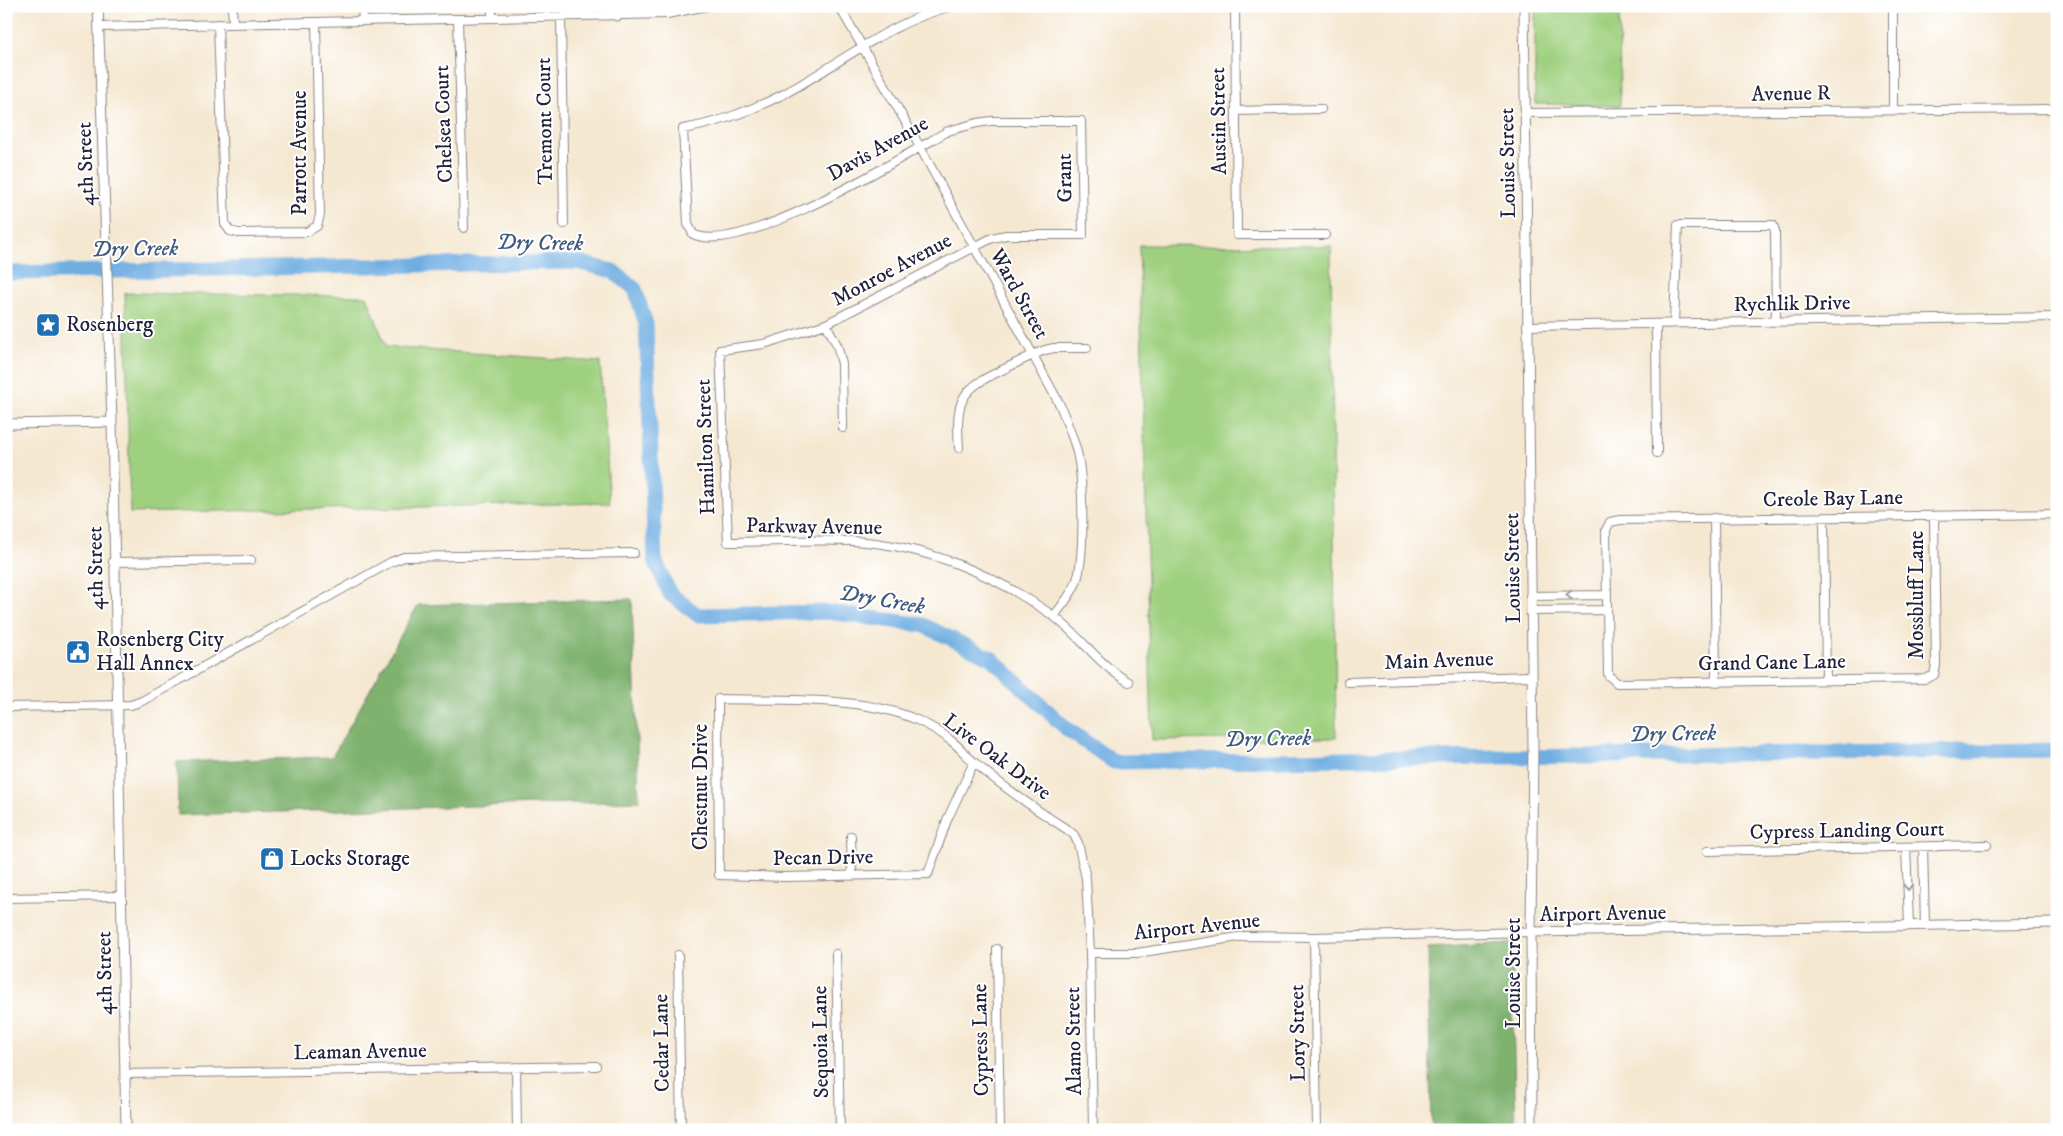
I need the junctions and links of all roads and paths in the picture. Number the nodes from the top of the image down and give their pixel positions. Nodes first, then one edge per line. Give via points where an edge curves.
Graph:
1 (98, 6) edge
2 (232, 6) edge
3 (362, 6) edge
4 (492, 6) edge
5 (707, 6) edge
6 (839, 6) edge
7 (952, 6) edge
8 (1235, 6) edge
9 (1524, 6) edge
10 (1893, 6) edge
11 (617, 11) edge
12 (562, 17) junction
13 (492, 18) junction
14 (458, 19) junction
15 (363, 21) junction
16 (316, 22) junction
17 (218, 24) junction
18 (233, 24) junction
19 (99, 27) junction
20 (863, 46) junction
21 (2057, 108) edge
22 (1321, 110) dead end
23 (1893, 110) junction
24 (1236, 111) junction
25 (1525, 113) junction
26 (1081, 121) joint
27 (920, 146) junction
28 (564, 224) dead end
29 (464, 228) dead end
30 (1083, 235) joint
31 (1325, 235) dead end
32 (973, 247) junction
33 (2057, 317) edge
34 (1776, 322) junction
35 (1674, 323) junction
36 (826, 324) junction
37 (1656, 324) junction
38 (1527, 326) junction
39 (1087, 348) dead end
40 (720, 350) joint
41 (1033, 355) junction
42 (112, 422) junction
43 (6, 424) edge
44 (843, 428) dead end
45 (959, 448) dead end
46 (1657, 453) dead end
47 (2057, 514) edge
48 (1934, 516) junction
49 (1824, 517) junction
50 (1714, 518) junction
51 (728, 542) joint
52 (634, 553) dead end
53 (251, 560) dead end
54 (114, 562) junction
55 (1607, 595) junction
56 (1530, 596) junction
57 (1607, 610) junction
58 (1530, 611) junction
59 (1054, 616) junction
60 (1934, 675) joint
61 (1531, 676) junction
62 (1826, 680) junction
63 (1716, 681) junction
64 (1129, 682) dead end
65 (1348, 682) dead end
66 (718, 699) joint
67 (117, 705) junction
68 (6, 707) edge
69 (974, 762) junction
70 (851, 836) dead end
71 (1987, 845) dead end
72 (1906, 847) junction
73 (1923, 847) junction
74 (1707, 851) dead end
75 (852, 875) junction
76 (719, 876) joint
77 (121, 896) junction
78 (6, 898) edge
79 (2057, 923) edge
80 (1909, 926) junction
81 (1925, 926) junction
82 (1531, 932) junction
83 (1314, 937) junction
84 (997, 949) dead end
85 (1090, 953) junction
86 (836, 954) dead end
87 (678, 955) dead end
88 (596, 1066) dead end
89 (516, 1067) junction
90 (125, 1074) junction
91 (126, 1130) edge
92 (517, 1130) edge
93 (681, 1130) edge
94 (840, 1130) edge
95 (1000, 1130) edge
96 (1093, 1130) edge
97 (1317, 1130) edge
98 (1532, 1130) edge

1 - 19 street, 4th Street
2 - 18 street
3 - 15 street
4 - 13 street
5 - 11 street via 667,14
6 - 20 street, Ward Street
7 - 20 street via 904,23
8 - 24 street, Austin Street
9 - 25 street, Louise Street
10 - 23 street
11 - 12 street
12 - 13 street
12 - 28 street, Tremont Court
13 - 14 street
14 - 15 street
14 - 29 street, Chelsea Court
15 - 16 street
16 - 17 street, Parrott Avenue via 320,215 317,226 307,232 238,233 230,231 225,224
16 - 18 street
17 - 18 street
17 - 19 street
19 - 42 street, 4th Street
20 - 27 street, Ward Street
20 - 27 street, Davis Avenue via 758,106 733,117 683,129 688,224 692,234 708,239 735,235 774,222 805,209
21 - 23 street, Avenue R
22 - 24 street
23 - 25 street, Avenue R
24 - 31 street, Austin Street via 1237,235
25 - 38 street, Louise Street
26 - 27 street, Davis Avenue via 977,123 948,131
26 - 30 street, Grant
27 - 32 street, Ward Street
30 - 32 street, Monroe Avenue via 1006,235
32 - 36 street, Monroe Avenue
32 - 41 street, Ward Street
33 - 34 street, Rychlik Drive
34 - 35 street, Rychlik Drive
34 - 35 street via 1773,225 1678,225
35 - 37 street, Rychlik Drive
36 - 40 street, Monroe Avenue via 764,344
36 - 44 street via 842,364
37 - 38 street, Rychlik Drive
37 - 46 street
38 - 56 street, Louise Street
39 - 41 street via 1054,348
40 - 51 street, Hamilton Street
41 - 45 street via 977,382 968,390 959,412
41 - 59 street, Ward Street via 1070,430 1078,454 1081,490 1081,567 1076,584
42 - 43 street
42 - 54 street, 4th Street
47 - 48 street, Creole Bay Lane
48 - 49 street, Creole Bay Lane
48 - 60 street, Mossbluff Lane
49 - 50 street, Creole Bay Lane
49 - 62 street
50 - 55 street, Creole Bay Lane via 1610,522 1606,530
50 - 63 street
51 - 59 street, Parkway Avenue via 854,541 888,545 960,565 1019,593
52 - 67 street via 404,557 142,701
53 - 54 street
54 - 67 street, 4th Street
55 -> 56 street
55 - 57 street
56 - 58 street, Louise Street
57 - 58 street
57 - 63 street, Grand Cane Lane via 1608,676 1611,680 1617,683
58 - 61 street, Louise Street
59 - 64 street, Parkway Avenue via 1112,673
60 - 62 street, Grand Cane Lane via 1925,679
61 - 65 street, Main Avenue
61 - 82 street, Louise Street
62 - 63 street, Grand Cane Lane
66 - 69 street, Live Oak Drive via 829,702 882,709 918,721 950,739
66 - 76 street, Chestnut Drive
67 - 68 street
67 - 77 street, 4th Street
69 - 75 street, Pecan Drive via 947,820 928,874
69 - 85 street, Live Oak Drive via 1074,835 1086,878
70 - 75 street
71 - 73 street, Cypress Landing Court
72 - 73 street, Cypress Landing Court
72 - 74 street, Cypress Landing Court
72 -> 80 street
73 - 81 street
75 - 76 street, Pecan Drive
77 - 78 street
77 - 90 street, 4th Street
79 - 81 street, Airport Avenue
80 - 81 street, Airport Avenue
80 - 82 street, Airport Avenue
82 - 83 street, Airport Avenue
82 - 98 street, Louise Street
83 - 85 street, Airport Avenue via 1238,937 1137,953
83 - 97 street, Lory Street
84 - 95 street, Cypress Lane
85 - 96 street, Alamo Street
86 - 94 street, Sequoia Lane
87 - 93 street, Cedar Lane
88 - 89 street, Leaman Avenue
89 - 90 street, Leaman Avenue
89 - 92 street
90 - 91 street, 4th Street

